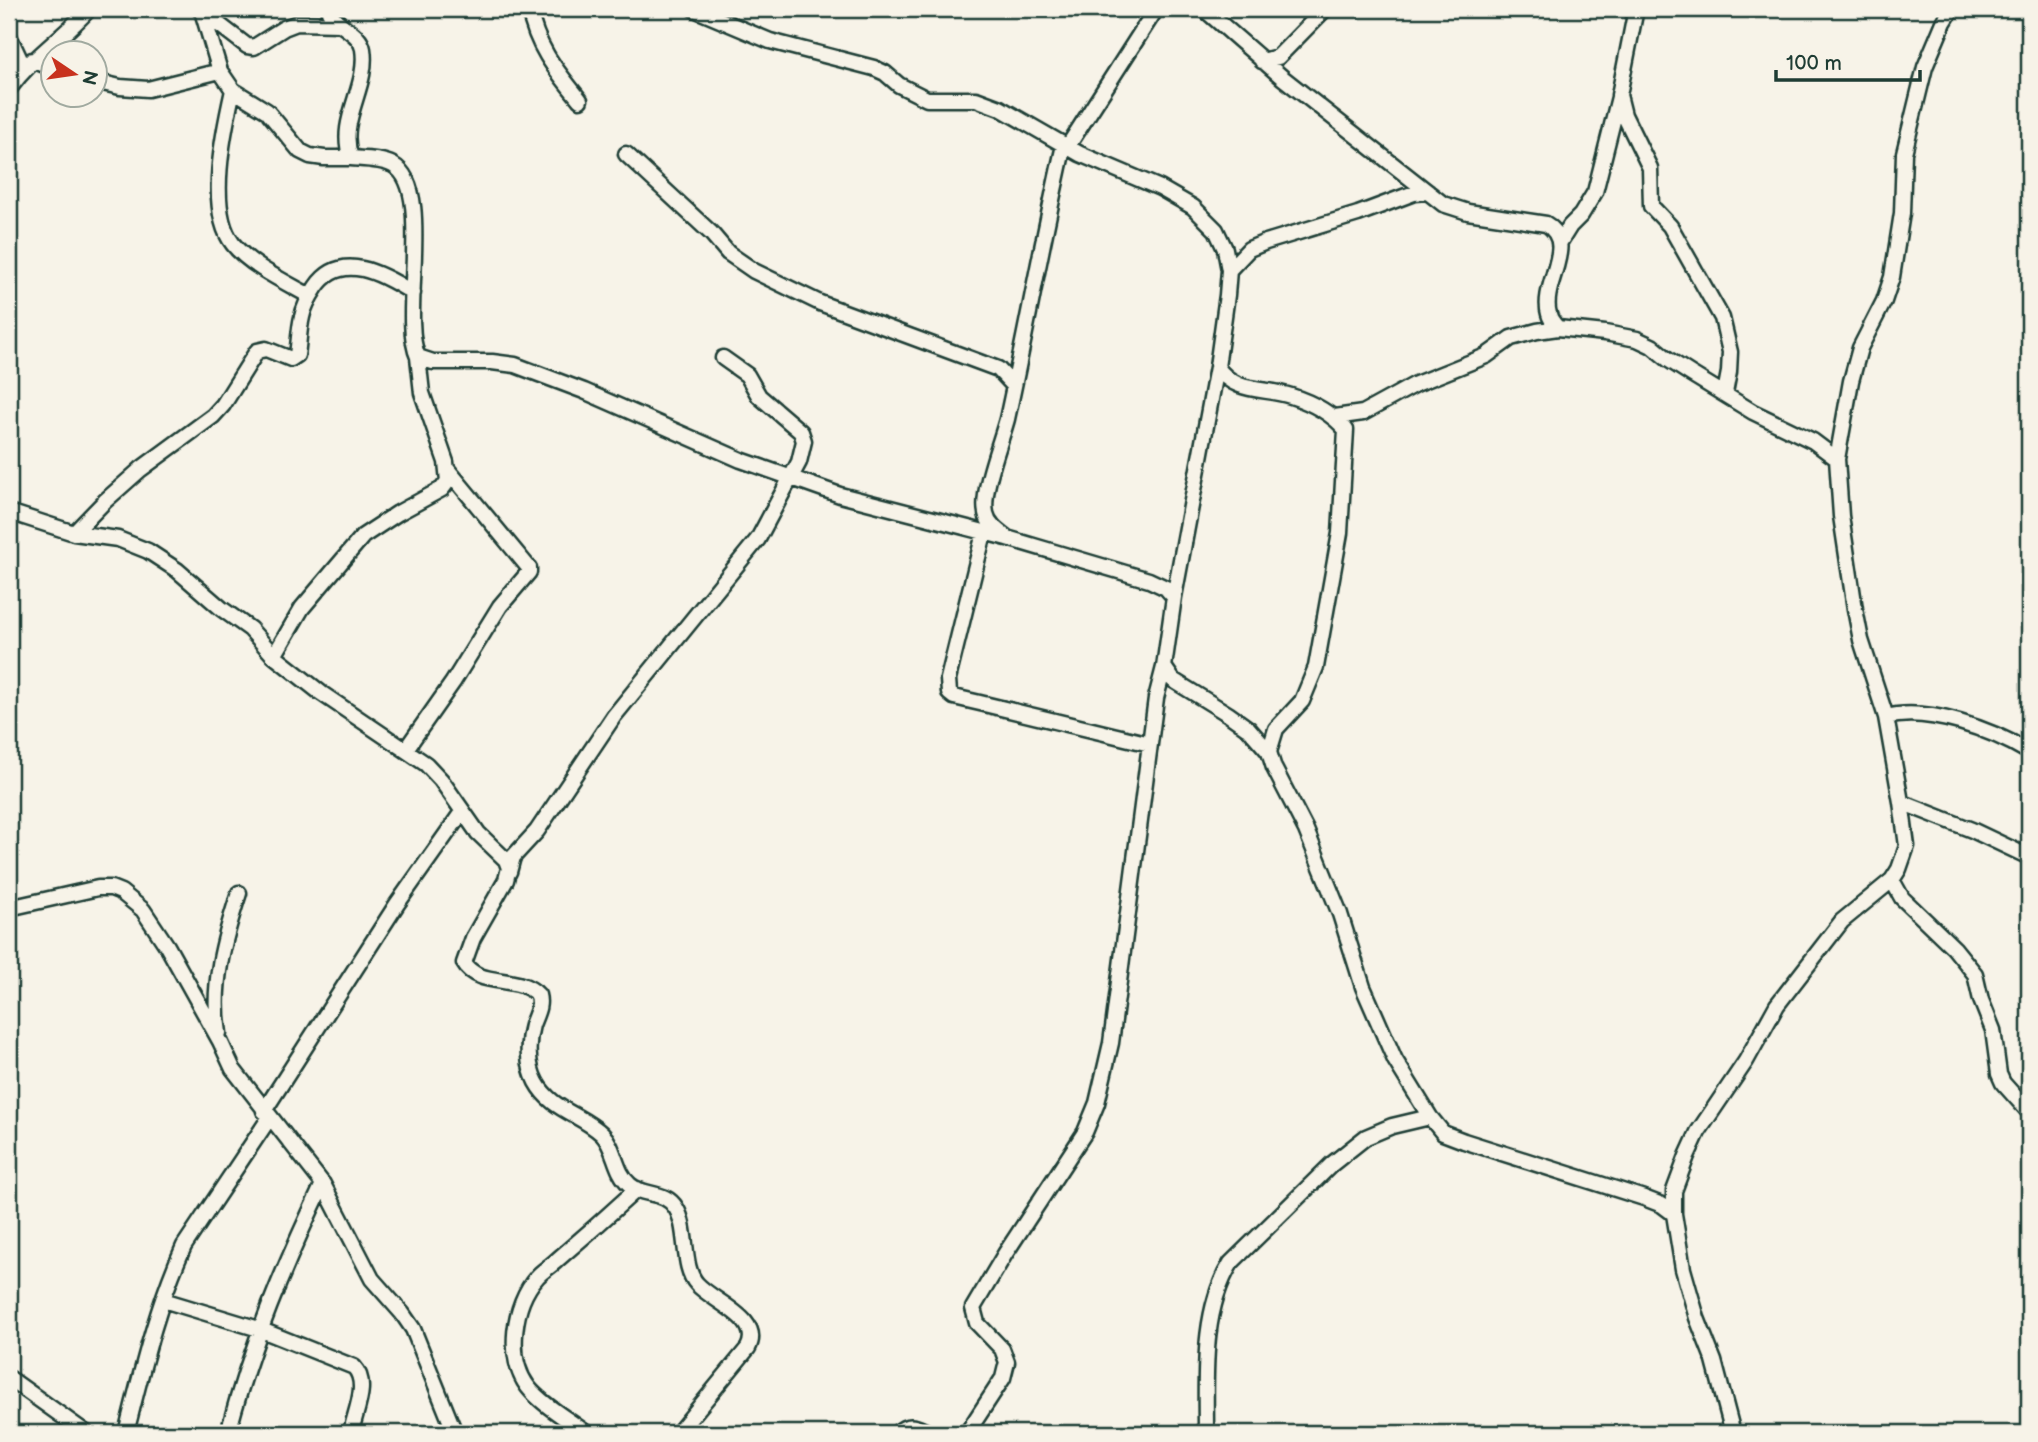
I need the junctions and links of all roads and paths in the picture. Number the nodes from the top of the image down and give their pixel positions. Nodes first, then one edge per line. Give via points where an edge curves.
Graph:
1 (89, 9) edge
2 (328, 9) edge
3 (528, 9) edge
4 (694, 9) edge
5 (1156, 9) edge
6 (1204, 9) edge
7 (1325, 9) edge
8 (1636, 9) edge
9 (1952, 9) edge
10 (200, 10) edge
11 (340, 24) junction
12 (9, 36) edge
13 (1262, 61) junction
14 (28, 64) junction
15 (38, 66) edge
16 (220, 71) junction
17 (108, 84) edge
18 (9, 89) edge
19 (233, 90) junction
20 (1619, 95) junction
21 (580, 100) dead end
22 (1066, 146) junction
23 (626, 154) dead end
24 (351, 158) junction
25 (1428, 192) junction
26 (1222, 242) junction
27 (1560, 242) junction
28 (1249, 249) junction
29 (1229, 270) junction
30 (413, 293) junction
31 (310, 296) junction
32 (1558, 328) junction
33 (418, 357) junction
34 (723, 358) dead end
35 (1018, 365) junction
36 (1217, 368) junction
37 (1004, 373) junction
38 (1014, 386) junction
39 (1725, 393) junction
40 (1363, 412) junction
41 (1335, 417) junction
42 (1346, 430) junction
43 (1837, 459) junction
44 (448, 470) junction
45 (792, 478) junction
46 (9, 512) edge
47 (986, 514) junction
48 (979, 531) junction
49 (74, 533) junction
50 (1007, 538) junction
51 (1174, 597) junction
52 (274, 656) junction
53 (1164, 667) junction
54 (1886, 717) junction
55 (1150, 744) junction
56 (406, 749) junction
57 (1269, 752) junction
58 (2029, 752) edge
59 (1902, 802) junction
60 (462, 812) junction
61 (2029, 856) edge
62 (509, 873) junction
63 (1892, 880) junction
64 (239, 894) dead end
65 (9, 908) edge
66 (220, 1041) junction
67 (2029, 1112) edge
68 (267, 1114) junction
69 (1430, 1117) junction
70 (323, 1184) junction
71 (637, 1189) junction
72 (1674, 1214) junction
73 (163, 1300) junction
74 (259, 1329) junction
75 (9, 1378) edge
76 (86, 1433) edge
77 (126, 1433) edge
78 (228, 1433) edge
79 (351, 1433) edge
80 (455, 1433) edge
81 (586, 1433) edge
82 (678, 1433) edge
83 (897, 1433) edge
84 (929, 1433) edge
85 (967, 1433) edge
86 (1206, 1433) edge
87 (1733, 1433) edge

1 - 14 street
2 - 11 street
3 - 21 street via 545,55
4 - 22 street via 770,41 874,68 927,99 976,99
5 - 22 street
6 - 13 street
7 - 13 street via 1278,57
8 - 20 street
9 - 43 street via 1925,66 1905,153 1892,277 1860,348
10 - 11 street via 254,47 297,23
10 - 16 street
11 - 24 street via 363,48 346,128
12 - 14 street
13 - 25 street
14 - 15 street
14 - 18 street
16 - 17 street via 148,89
16 - 19 street
19 - 24 street via 267,111 300,151 324,158
19 - 31 street via 219,202 228,234 243,254
20 - 27 street via 1595,192
20 - 39 street via 1650,168 1651,206 1670,226 1722,318 1730,352
22 - 26 street via 1193,207
22 - 35 street
23 - 37 street via 728,253 754,271 820,303
24 - 30 street via 393,165 406,177 413,197
25 - 27 street via 1443,204 1468,212 1546,224
25 - 28 street via 1413,193
26 - 28 street
26 - 29 street
27 - 32 street via 1548,298 1548,312
28 - 29 street
29 - 36 street
30 - 31 street via 375,272 340,267 329,272
30 - 33 street
31 - 49 street via 302,315 297,355 291,359 266,349 257,351 213,416 141,469
32 - 39 street via 1637,339
32 - 40 street via 1511,338 1486,356 1416,384
33 - 44 street via 422,393
33 - 45 street via 433,362 515,365
34 - 45 street via 747,375 759,396 804,436
35 - 37 street
35 - 38 street
36 - 41 street via 1229,382 1291,396
36 - 51 street
37 - 38 street
38 - 47 street via 988,487
39 - 43 street via 1753,412 1813,440
40 - 41 street
40 - 42 street
41 - 42 street
42 - 57 street via 1340,533 1316,667 1302,701 1276,729
43 - 54 street via 1855,609
44 - 52 street via 442,489 363,536 302,608
44 - 56 street via 529,568
45 - 48 street
45 - 62 street via 758,539 614,716 537,831 513,857
46 - 49 street
47 - 48 street
47 - 50 street
48 - 50 street
48 - 55 street via 948,679 949,693
49 - 52 street via 118,539 160,558 250,629
50 - 51 street via 1149,580
51 - 53 street
52 - 56 street
53 - 55 street
53 - 57 street via 1173,680 1249,729
54 - 58 street via 1915,714 1948,719
54 - 59 street
55 - 85 street via 1111,1043 1097,1102 1085,1132 973,1308 976,1323 1002,1349 1007,1362 1003,1378
56 - 60 street via 441,780
57 - 69 street via 1340,914 1363,987 1395,1060
59 - 61 street
59 - 63 street via 1906,846
60 - 62 street via 506,860
60 - 68 street via 397,904
62 - 71 street via 464,963 475,974 527,986 538,995 528,1049 534,1080 560,1108 601,1134 624,1178
63 - 67 street via 1902,898 1975,974 1993,1030 1999,1074
63 - 72 street via 1842,921 1777,1005 1698,1132 1676,1184
64 - 66 street via 218,978
65 - 66 street via 98,887 121,892 143,910 167,946
66 - 68 street via 233,1069
68 - 70 street
68 - 73 street via 184,1246
69 - 72 street via 1443,1133 1644,1198
69 - 86 street via 1392,1125 1366,1137 1231,1263 1220,1281 1209,1327
70 - 74 street
70 - 80 street via 372,1279 413,1329
71 - 81 street via 536,1278 517,1322 515,1362 529,1389
71 - 82 street via 672,1203 681,1220 692,1277 743,1320 752,1334 748,1348
72 - 87 street via 1683,1269
73 - 74 street
73 - 77 street
74 - 78 street
74 - 79 street via 360,1373
75 - 76 street
83 - 84 street via 907,1426

